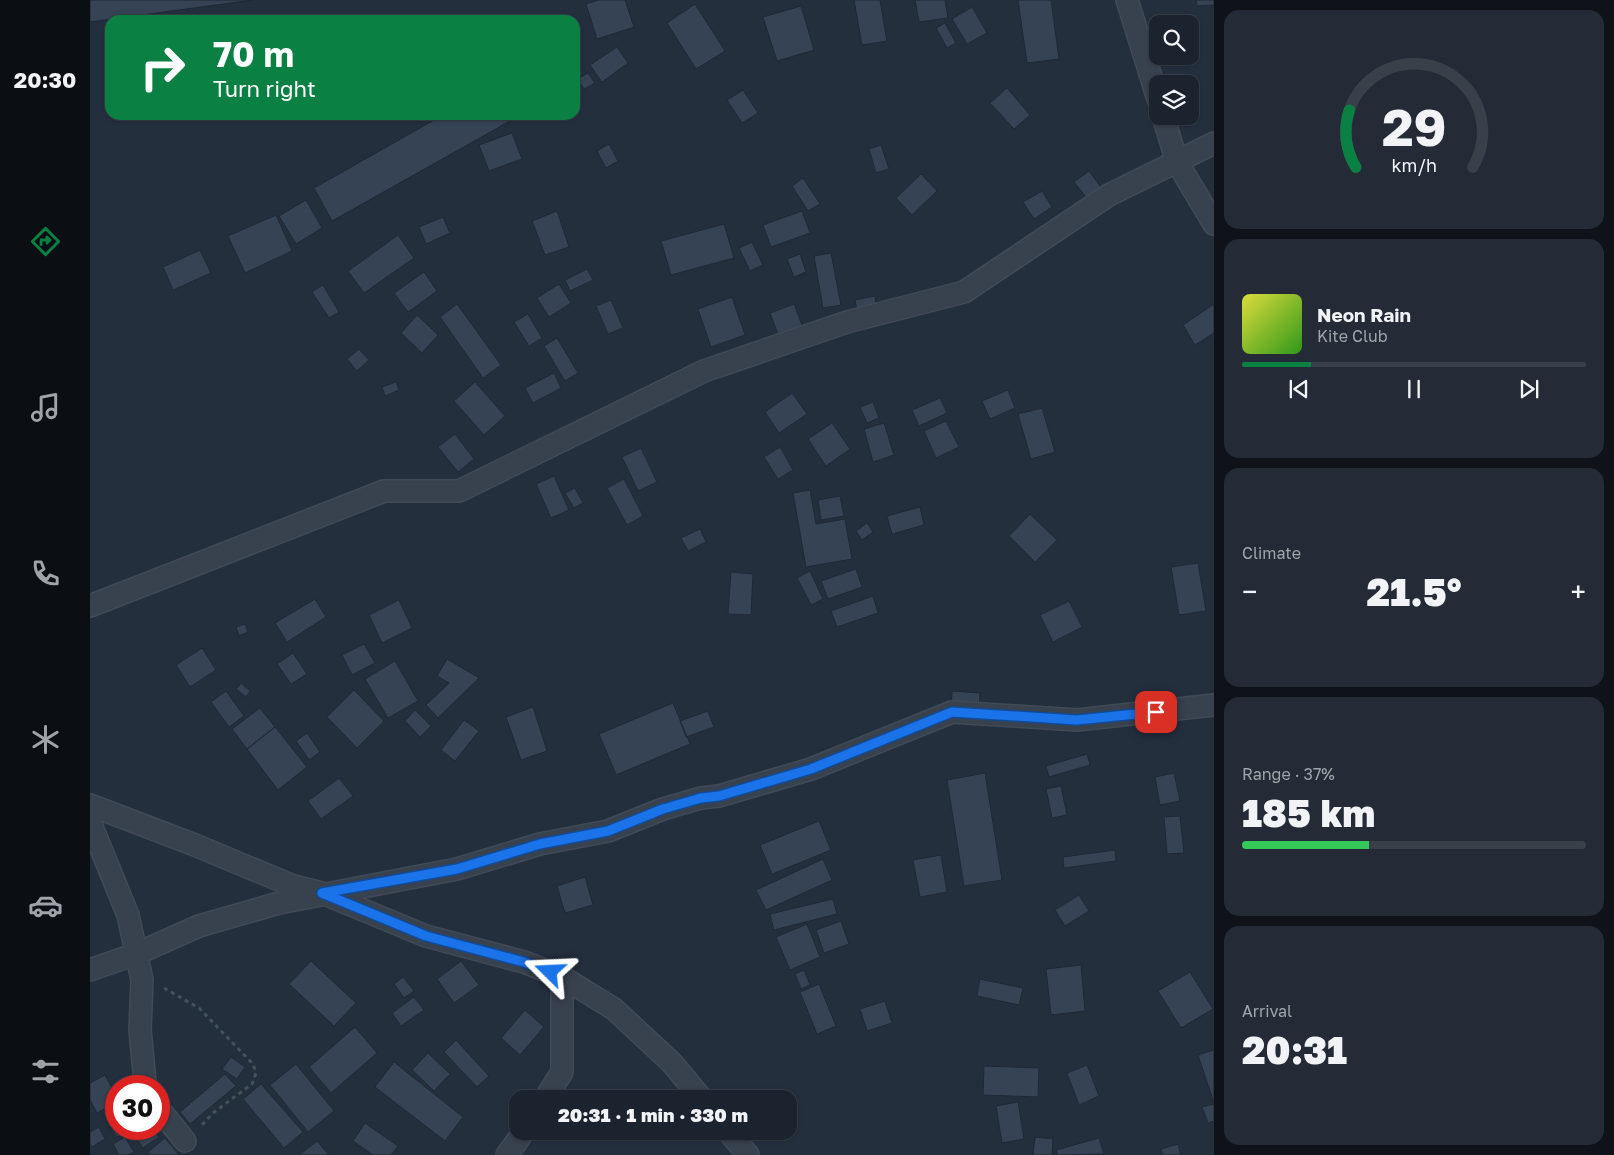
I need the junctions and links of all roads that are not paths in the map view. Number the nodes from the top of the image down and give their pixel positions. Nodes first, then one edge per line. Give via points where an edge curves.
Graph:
1 (1126, 0) edge
2 (1150, 75) edge
3 (1166, 125) edge
4 (1214, 143) edge
5 (1177, 162) junction
6 (1214, 224) edge
7 (90, 606) edge
8 (1214, 705) edge
9 (90, 805) edge
10 (90, 822) edge
11 (322, 893) junction
12 (136, 954) junction
13 (90, 970) edge
14 (562, 977) junction
15 (144, 1075) edge
16 (551, 1090) edge
17 (694, 1090) edge
18 (170, 1123) edge
19 (518, 1140) edge
20 (736, 1140) edge
21 (184, 1141) road end
22 (508, 1155) edge
23 (748, 1155) edge

1 - 2 street
3 - 5 street
4 - 5 street
5 - 6 street
5 - 7 street via 1109,196 964,292 847,322 704,371 459,491 384,491
8 - 11 street via 1077,720 952,712 811,769 663,809 608,831 540,844 457,869
9 - 11 street via 291,885
10 - 12 street via 128,916
11 - 12 street via 199,926
11 - 14 street via 426,936 524,962
12 - 13 street
12 - 15 street via 142,980 140,1030
14 - 16 street via 562,1072
14 - 17 street via 614,1009 672,1063
18 - 21 street
19 - 22 street
20 - 23 street

